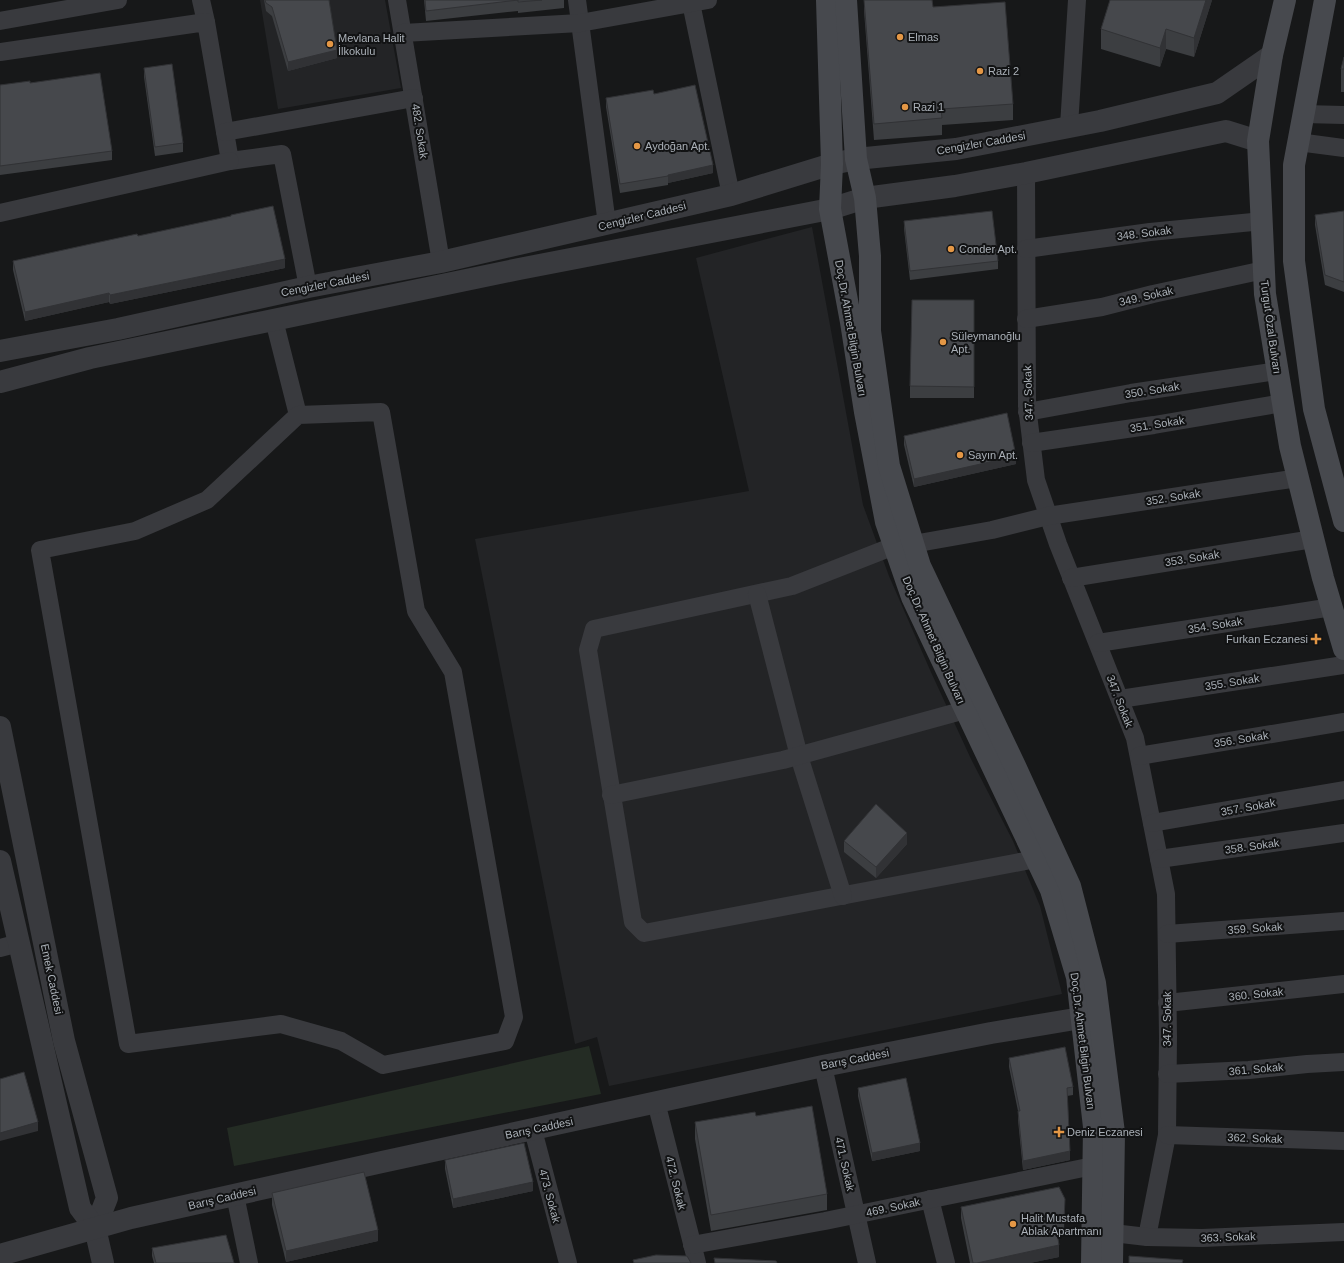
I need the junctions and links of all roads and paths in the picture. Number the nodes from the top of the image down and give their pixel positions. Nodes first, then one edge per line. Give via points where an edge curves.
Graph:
1 (118, 0) edge
2 (201, 0) edge
3 (397, 0) edge
4 (577, 0) edge
5 (827, 0) edge
6 (846, 0) edge
7 (1077, 0) edge
8 (1285, 0) edge
9 (1326, 0) edge
10 (700, 2) edge
11 (0, 21) edge
12 (206, 22) junction
13 (580, 23) junction
14 (403, 33) junction
15 (0, 52) edge
16 (1272, 55) junction
17 (414, 98) junction
18 (1303, 114) junction
19 (1344, 115) edge
20 (1069, 126) junction
21 (225, 132) junction
22 (1258, 141) junction
23 (1298, 142) junction
24 (1344, 148) edge
25 (856, 159) junction
26 (230, 161) junction
27 (832, 164) junction
28 (1026, 173) junction
29 (731, 194) junction
30 (865, 198) junction
31 (830, 209) junction
32 (0, 213) edge
33 (1262, 221) junction
34 (607, 224) junction
35 (1026, 249) junction
36 (441, 262) junction
37 (1264, 270) junction
38 (308, 287) junction
39 (1026, 319) junction
40 (274, 320) junction
41 (0, 351) edge
42 (1277, 371) junction
43 (0, 382) edge
44 (1282, 403) junction
45 (1027, 412) junction
46 (298, 415) junction
47 (1031, 443) junction
48 (1298, 478) junction
49 (1048, 516) junction
50 (1344, 521) edge
51 (1313, 539) junction
52 (904, 545) junction
53 (1071, 578) junction
54 (757, 594) junction
55 (1332, 607) junction
56 (1098, 643) junction
57 (1344, 649) edge
58 (1344, 665) edge
59 (1120, 699) junction
60 (965, 710) junction
61 (1344, 722) edge
62 (0, 727) edge
63 (799, 756) junction
64 (1139, 756) junction
65 (1344, 790) edge
66 (611, 794) junction
67 (1152, 823) junction
68 (1344, 833) edge
69 (1036, 859) junction
70 (1159, 859) junction
71 (0, 861) edge
72 (843, 896) junction
73 (1344, 921) edge
74 (1166, 934) junction
75 (9, 945) edge
76 (1344, 984) edge
77 (1167, 1003) junction
78 (1081, 1018) junction
79 (1344, 1062) edge
80 (823, 1066) junction
81 (1167, 1074) junction
82 (656, 1102) junction
83 (533, 1130) junction
84 (1167, 1135) junction
85 (1344, 1141) edge
86 (1093, 1166) junction
87 (235, 1195) junction
88 (930, 1199) junction
89 (857, 1214) junction
90 (95, 1228) junction
91 (1344, 1232) edge
92 (1113, 1233) junction
93 (1147, 1236) junction
94 (692, 1245) junction
95 (0, 1254) edge
96 (103, 1263) edge
97 (249, 1263) edge
98 (568, 1263) edge
99 (697, 1263) edge
100 (867, 1263) edge
101 (946, 1263) edge
102 (1092, 1263) edge
103 (1112, 1263) edge

1 - 11 street
2 - 12 street
3 - 14 street, 482. Sokak
4 - 13 street
5 - 27 main road, Doç.Dr. Ahmet Bilgin Bulvarı
6 - 25 main road, Doç.Dr. Ahmet Bilgin Bulvarı
7 - 20 street
8 - 16 main road, Turgut Özal Bulvarı
9 - 18 main road
10 - 13 street
10 - 29 street
12 - 15 street
12 - 21 street
13 - 14 street
13 - 34 street
14 - 17 street, 482. Sokak
16 - 20 street, Cengizler Caddesi via 1217,93
16 - 22 main road, Turgut Özal Bulvarı
17 - 21 street
17 - 36 street, 482. Sokak
18 - 19 street
18 - 23 main road
20 - 25 street, Cengizler Caddesi via 956,149
21 - 26 street
22 - 28 street via 1226,131
22 - 33 main road, Turgut Özal Bulvarı
23 - 24 street
23 - 50 main road via 1294,165 1294,261 1314,409
25 - 27 street, Cengizler Caddesi
25 - 30 main road, Doç.Dr. Ahmet Bilgin Bulvarı
26 - 32 street
26 - 38 street via 282,154
27 - 29 street, Cengizler Caddesi
27 - 31 main road, Doç.Dr. Ahmet Bilgin Bulvarı
28 - 30 street
28 - 35 street, 347. Sokak
29 - 34 street, Cengizler Caddesi
30 - 31 street
30 - 52 main road, Doç.Dr. Ahmet Bilgin Bulvarı via 870,256 870,331 888,466
31 - 40 street via 519,269
31 - 52 main road, Doç.Dr. Ahmet Bilgin Bulvarı via 886,522
33 - 35 street, 348. Sokak via 1150,232
33 - 37 main road, Turgut Özal Bulvarı
34 - 36 street, Cengizler Caddesi
35 - 39 street, 347. Sokak
36 - 38 street, Cengizler Caddesi
37 - 39 street, 349. Sokak via 1102,307
37 - 42 main road, Turgut Özal Bulvarı via 1265,294
38 - 41 street, Cengizler Caddesi via 118,329
39 - 45 street, 347. Sokak
40 - 43 street via 90,358
40 - 46 street
42 - 44 main road, Turgut Özal Bulvarı
42 - 45 street, 350. Sokak
44 - 47 street, 351. Sokak
44 - 48 main road, Turgut Özal Bulvarı
45 - 47 street, 347. Sokak
46 - 46 street via 382,412 416,611 453,672 514,1017 505,1040 383,1065 341,1041 281,1024 128,1044 40,550 136,531 207,500
47 - 49 street, 347. Sokak via 1036,480
48 - 49 street, 352. Sokak
48 - 51 main road, Turgut Özal Bulvarı
49 - 52 street, 352. Sokak via 992,530
49 - 53 street, 347. Sokak
51 - 53 street, 353. Sokak
51 - 55 main road, Turgut Özal Bulvarı
52 - 54 street, 352. Sokak via 792,586
52 - 60 main road, Doç.Dr. Ahmet Bilgin Bulvarı via 912,597
52 - 92 main road, Doç.Dr. Ahmet Bilgin Bulvarı via 920,566 1016,766 1070,886 1095,983 1114,1133
53 - 56 street, 347. Sokak
54 - 63 street
54 - 66 street, 352. Sokak via 594,629 588,650
55 - 56 street, 354. Sokak
55 - 57 main road, Turgut Özal Bulvarı
56 - 59 street, 347. Sokak
58 - 59 street, 355. Sokak
59 - 64 street, 347. Sokak
60 - 63 street
60 - 69 main road, Doç.Dr. Ahmet Bilgin Bulvarı
61 - 64 street, 356. Sokak
62 - 90 street, Emek Caddesi via 64,1040 107,1198
63 - 66 street
63 - 72 street
64 - 67 street, 347. Sokak
65 - 67 street, 357. Sokak
66 - 72 street via 633,922 644,933
67 - 70 street, 347. Sokak
68 - 70 street, 358. Sokak
69 - 72 street
69 - 78 main road, Doç.Dr. Ahmet Bilgin Bulvarı via 1051,890 1077,977
70 - 74 street, 347. Sokak via 1166,894
71 - 75 street
73 - 74 street, 359. Sokak
74 - 77 street, 347. Sokak
75 - 90 street via 80,1208
76 - 77 street, 360. Sokak
77 - 81 street, 347. Sokak
78 - 80 street, Barış Caddesi
78 - 86 main road, Doç.Dr. Ahmet Bilgin Bulvarı via 1094,1127
79 - 81 street, 361. Sokak
80 - 82 street, Barış Caddesi
80 - 89 street, 471. Sokak
81 - 84 street, 347. Sokak
82 - 83 street, Barış Caddesi
82 - 94 street, 472. Sokak
83 - 87 street, Barış Caddesi
83 - 98 street, 473. Sokak
84 - 85 street, 362. Sokak
84 - 93 street, 347. Sokak
86 - 88 street, 469. Sokak
86 - 102 main road, Doç.Dr. Ahmet Bilgin Bulvarı
87 - 90 street, Barış Caddesi
87 - 97 street
88 - 89 street, 469. Sokak
88 - 101 street
89 - 94 street, 469. Sokak
89 - 100 street, 471. Sokak
90 - 95 street, Barış Caddesi
90 - 96 street
91 - 93 street, 363. Sokak via 1202,1238
92 - 93 street, 363. Sokak
92 - 103 main road, Doç.Dr. Ahmet Bilgin Bulvarı
94 - 99 street, 472. Sokak

